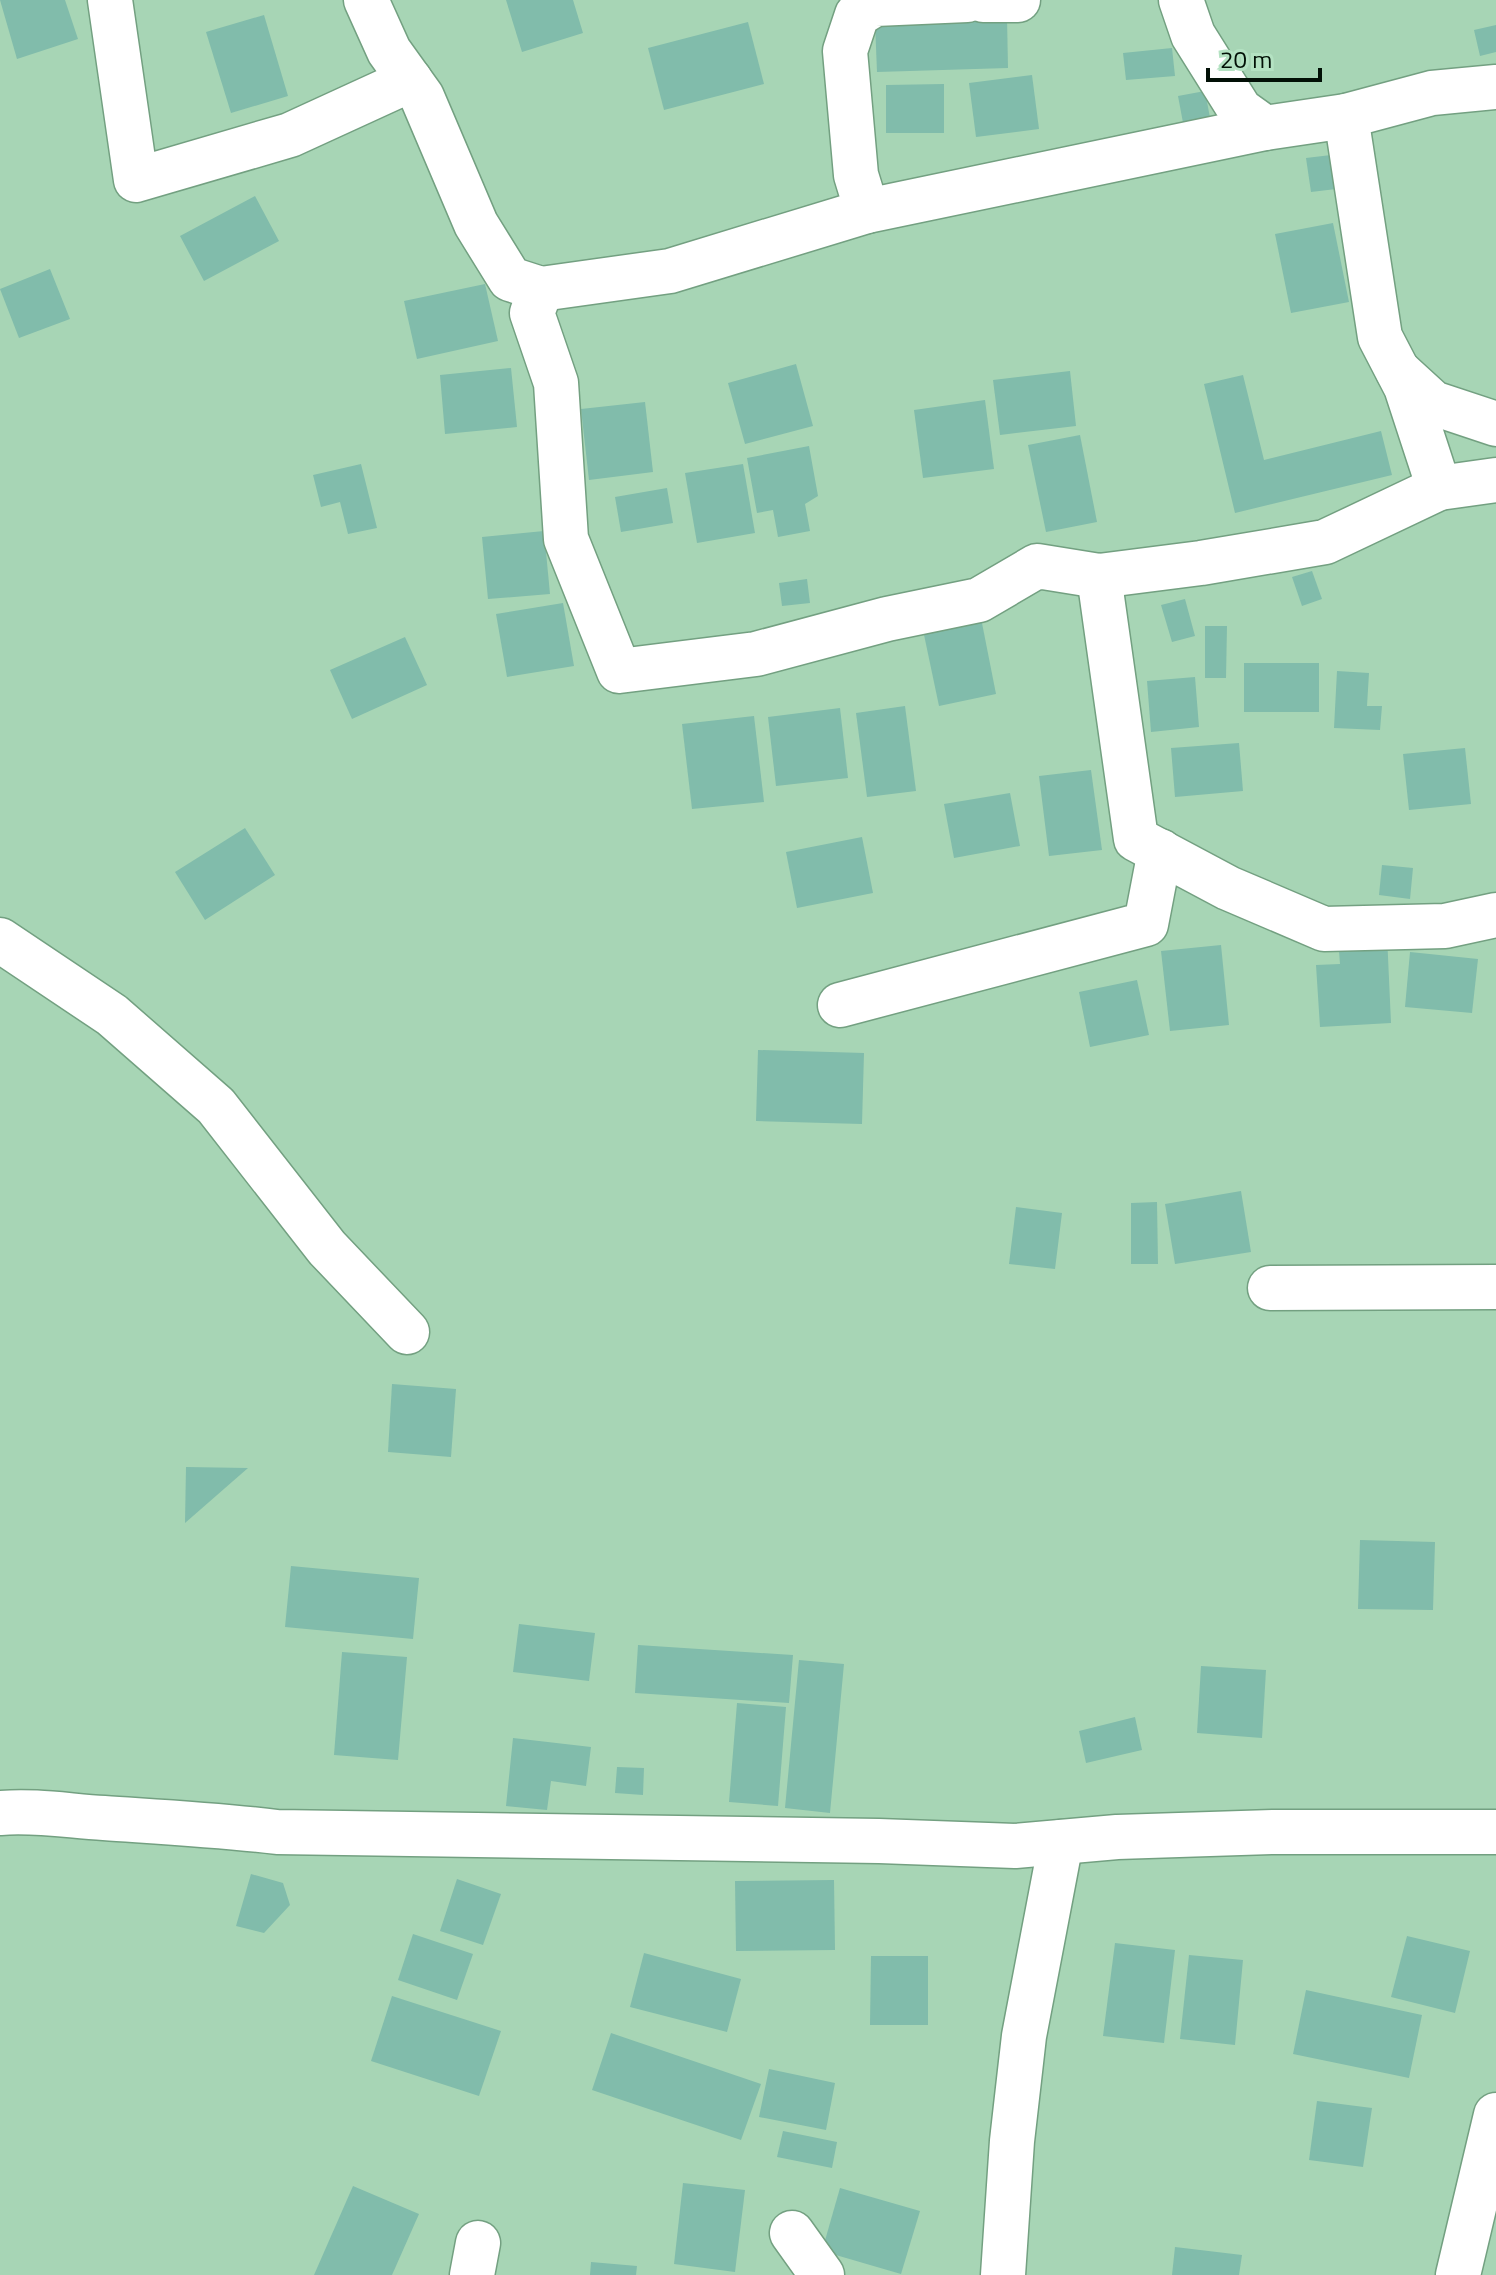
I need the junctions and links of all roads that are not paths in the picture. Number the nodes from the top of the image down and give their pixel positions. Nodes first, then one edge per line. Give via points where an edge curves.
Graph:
1 (110, 0) edge
2 (366, 0) edge
3 (967, 0) edge
4 (983, 0) edge
5 (1018, 0) edge
6 (1181, 0) edge
7 (410, 80) junction
8 (1496, 87) edge
9 (1346, 116) junction
10 (1265, 128) junction
11 (867, 211) junction
12 (541, 289) junction
13 (1397, 370) junction
14 (1496, 424) edge
15 (1496, 480) edge
16 (1439, 488) junction
17 (1099, 576) junction
18 (1160, 851) junction
19 (1496, 915) edge
20 (6, 953) edge
21 (840, 1005) dead end
22 (1496, 1287) edge
23 (1270, 1288) dead end
24 (407, 1332) dead end
25 (0, 1813) edge
26 (1496, 1832) edge
27 (1061, 1842) junction
28 (1496, 2115) edge
29 (792, 2233) dead end
30 (822, 2275) edge
31 (1003, 2275) edge
32 (1458, 2275) edge

1 - 7 street via 136,180 290,135
2 - 7 street via 389,51
3 - 11 street via 875,4 857,15 845,51 856,175
4 - 5 street
6 - 10 street via 1193,35 1240,110
7 - 12 street via 476,224 503,268 510,279
8 - 9 street via 1432,93
9 - 10 street
9 - 13 street via 1380,337
10 - 11 street
11 - 12 street via 670,271
12 - 17 street via 532,313 556,383 566,539 619,671 756,654 979,600 1037,566
13 - 14 street via 1433,403
13 - 16 street
15 - 16 street
16 - 17 street via 1325,542
17 - 18 street via 1136,839
18 - 19 street via 1228,888 1324,929 1445,926
18 - 21 street via 1146,924
20 - 24 street via 112,1015 216,1106 327,1248
22 - 23 street
25 - 27 street via 30,1810 277,1832 1015,1846
26 - 27 street via 1273,1832
27 - 31 street via 1024,2036
28 - 32 street
29 - 30 street

